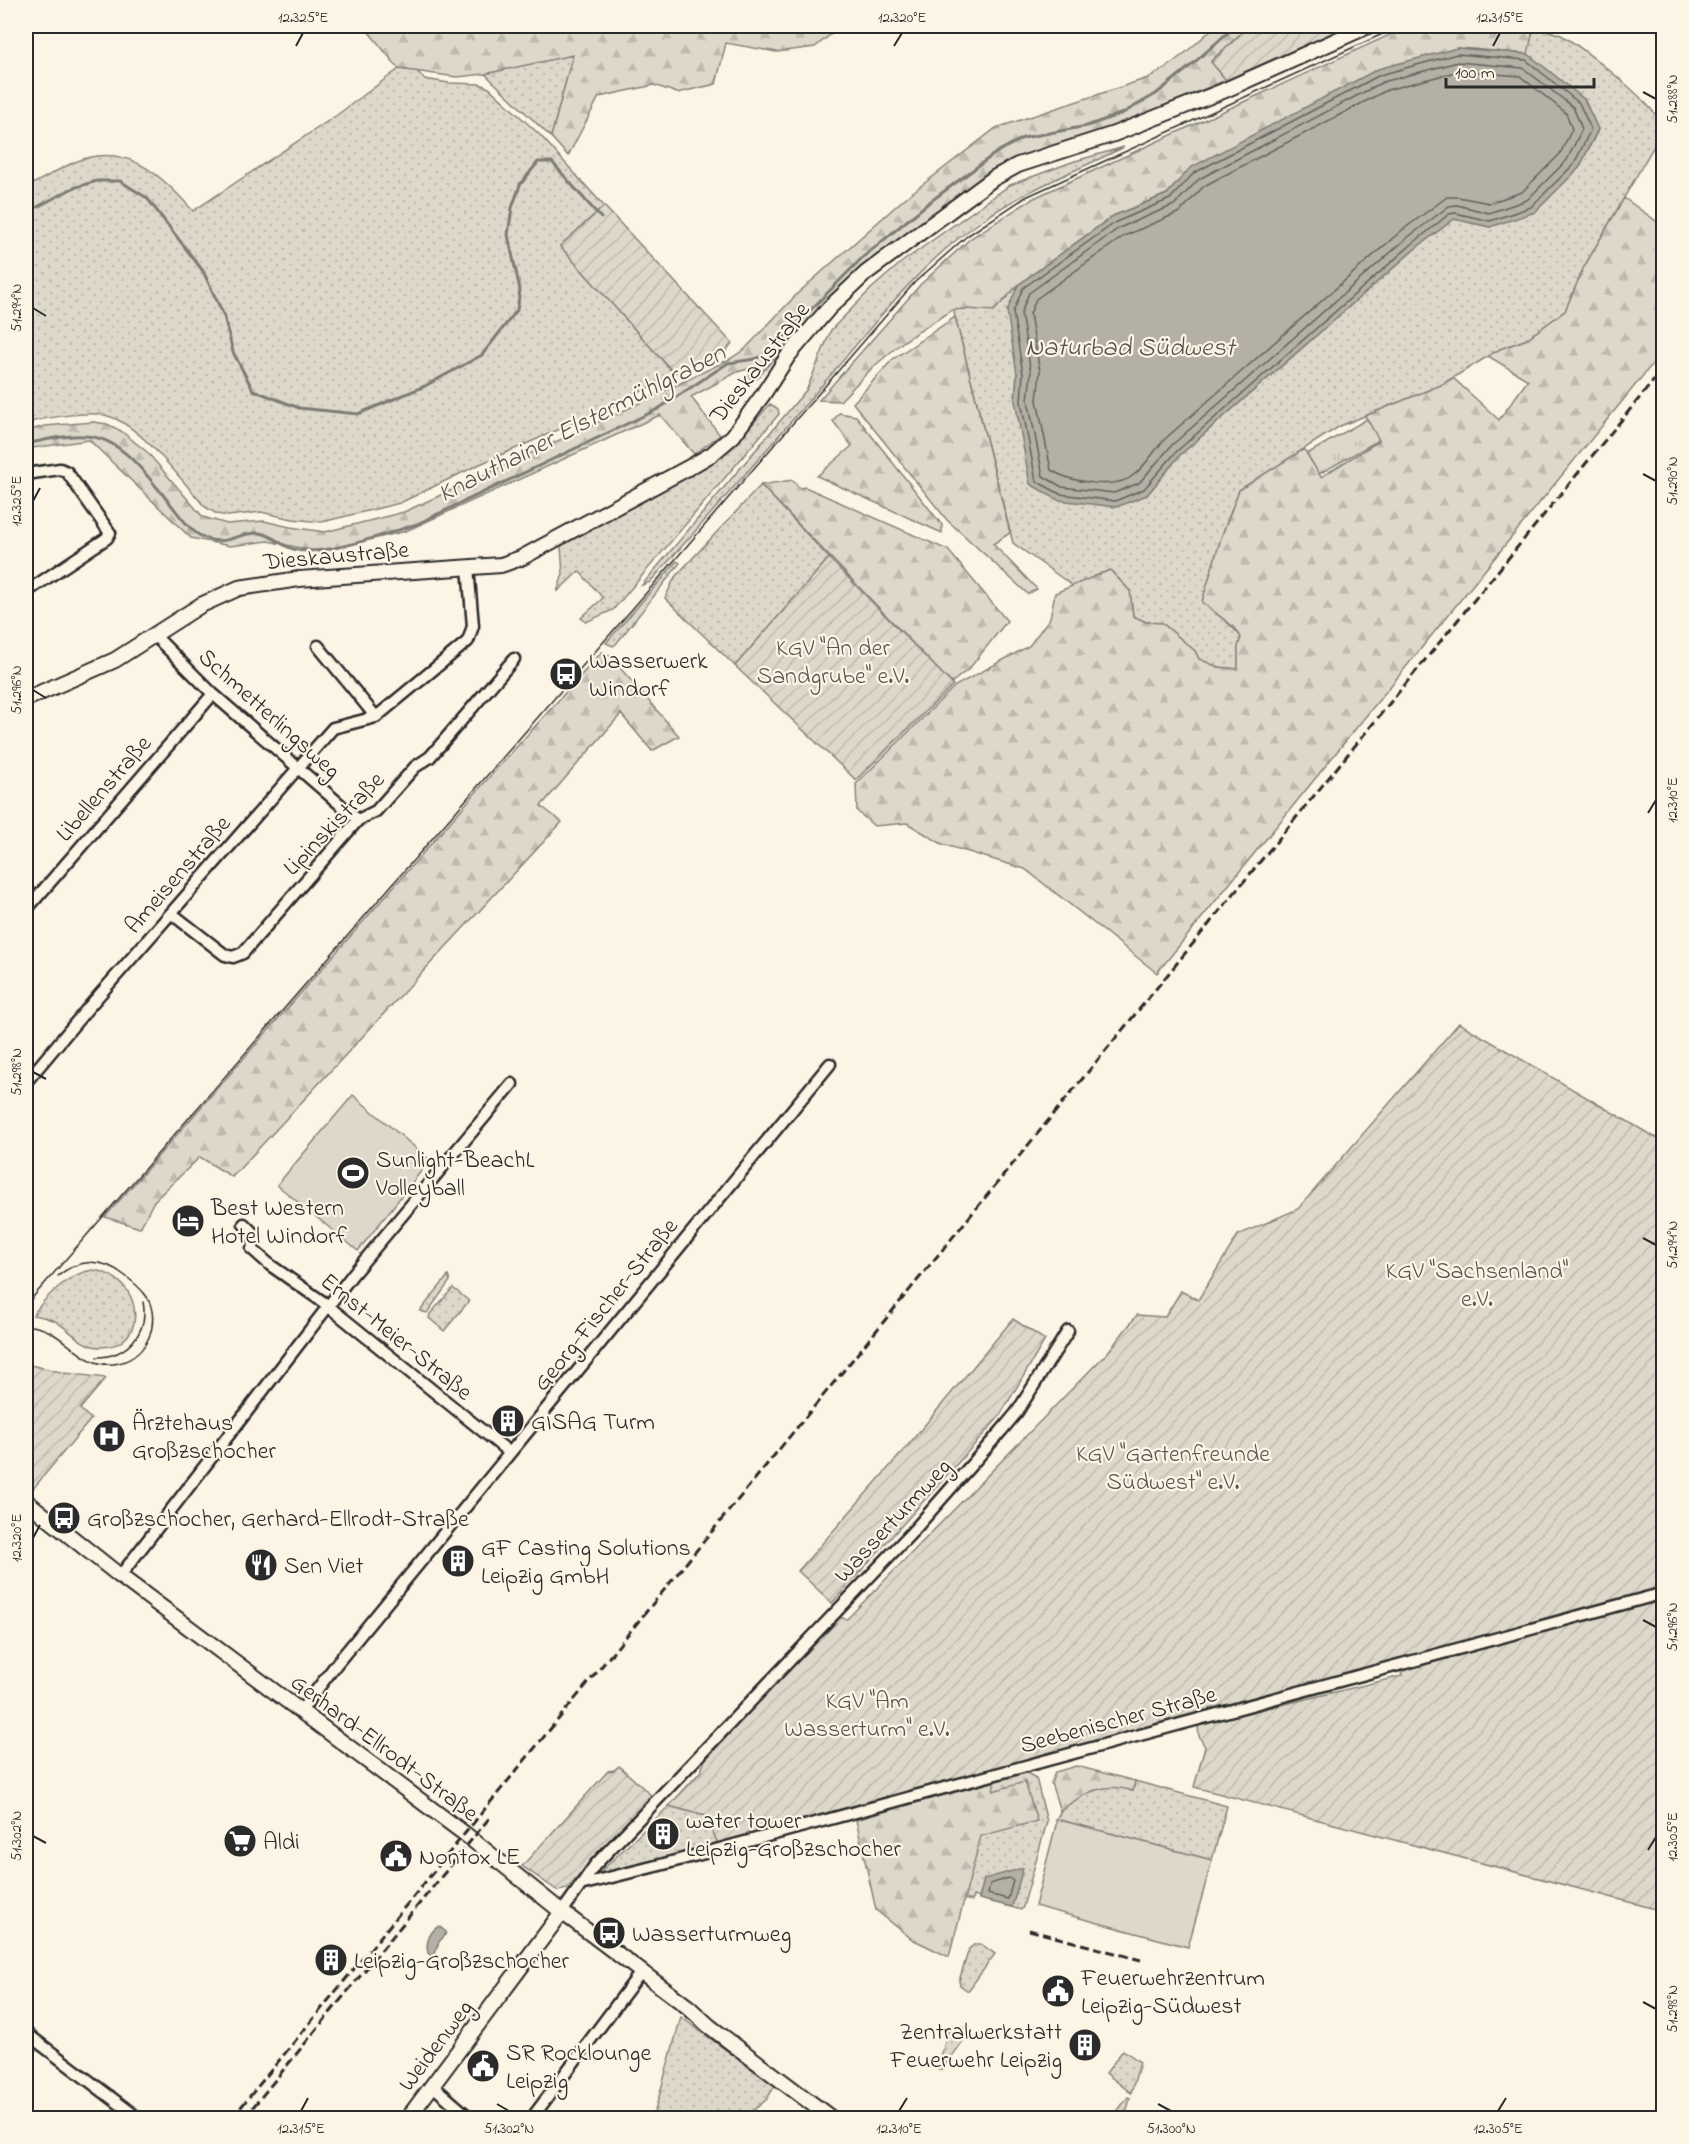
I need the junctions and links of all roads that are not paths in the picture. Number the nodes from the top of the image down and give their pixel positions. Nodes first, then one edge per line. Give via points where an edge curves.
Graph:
1 (1368, 26) edge
2 (26, 474) edge
3 (468, 567) junction
4 (26, 592) edge
5 (155, 636) junction
6 (318, 646) dead end
7 (514, 660) dead end
8 (213, 694) junction
9 (26, 699) edge
10 (376, 717) junction
11 (298, 767) junction
12 (358, 820) junction
13 (26, 910) edge
14 (171, 913) junction
15 (830, 1064) dead end
16 (29, 1069) edge
17 (26, 1082) edge
18 (512, 1084) dead end
19 (244, 1224) dead end
20 (329, 1306) junction
21 (1068, 1331) dead end
22 (510, 1453) junction
23 (26, 1501) edge
24 (120, 1576) junction
25 (1664, 1593) edge
26 (300, 1712) junction
27 (584, 1884) junction
28 (562, 1912) junction
29 (641, 1972) junction
30 (26, 2033) edge
31 (433, 2086) junction
32 (138, 2118) edge
33 (408, 2118) edge
34 (470, 2118) edge
35 (532, 2118) edge
36 (831, 2118) edge

1 - 3 main road, Dieskaustraße via 1223,91 1114,134 1018,165 994,178 866,273 829,308 788,356 742,425 712,454 521,558 501,565
2 - 4 street via 60,468 67,472 110,533
3 - 5 main road, Dieskaustraße via 299,579 239,588 201,605
3 - 10 street, Ameisenstraße via 473,626 468,641
5 - 8 street, Schmetterlingsweg
5 - 9 main road, Dieskaustraße via 115,660
6 - 10 street
7 - 12 street, Lipinskistraße via 430,757 415,767 376,811
8 - 11 street, Schmetterlingsweg
8 - 13 street, Libellenstraße
10 - 11 street, Ameisenstraße via 333,728
11 - 12 street, Schmetterlingsweg
11 - 14 street, Ameisenstraße
12 - 14 street, Lipinskistraße via 243,953 225,956
14 - 16 street, Ameisenstraße
15 - 22 street, Georg-Fischer-Straße
16 - 17 street, Ameisenstraße
18 - 20 street
19 - 20 street, Ernst-Meier-Straße via 256,1236 252,1249
20 - 22 street, Ernst-Meier-Straße
20 - 24 street
21 - 27 street, Wasserturmweg via 1002,1430 915,1529 595,1864
22 - 26 street, Georg-Fischer-Straße
23 - 24 main road, Gerhard-Ellrodt-Straße
24 - 26 main road, Gerhard-Ellrodt-Straße
25 - 27 street, Seebenischer Straße
26 - 28 main road, Gerhard-Ellrodt-Straße via 465,1834
27 - 28 street, Wasserturmweg
28 - 29 main road, Gerhard-Ellrodt-Straße
28 - 31 main road, Weidenweg
29 - 35 street
29 - 36 main road, Gerhard-Ellrodt-Straße
30 - 32 street
31 - 33 main road, Weidenweg
31 - 34 street

